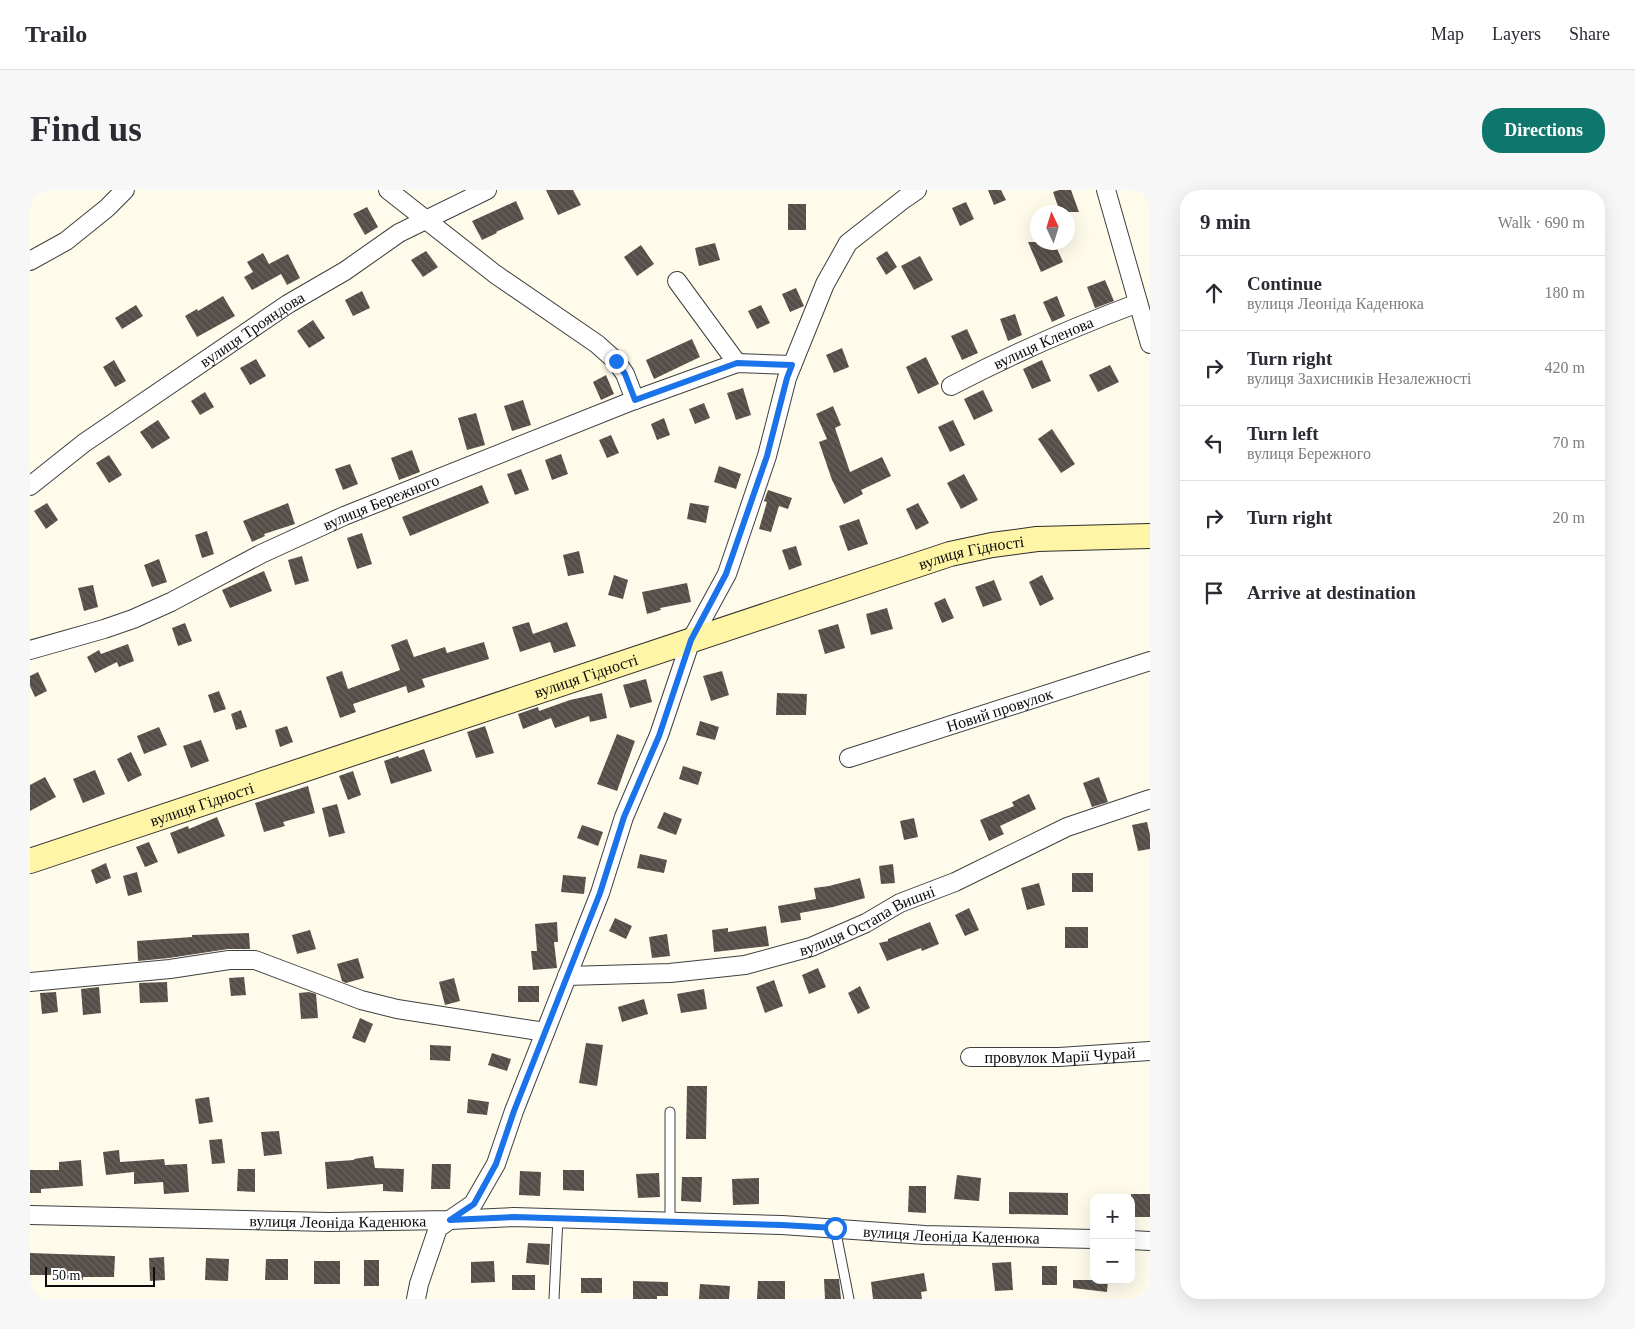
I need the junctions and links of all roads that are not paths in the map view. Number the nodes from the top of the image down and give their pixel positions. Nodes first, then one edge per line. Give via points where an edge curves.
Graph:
1 (125, 190) edge
2 (388, 190) edge
3 (487, 190) edge
4 (1106, 190) edge
5 (911, 192) edge
6 (425, 220) junction
7 (30, 261) edge
8 (677, 281) dead end
9 (1138, 303) junction
10 (1150, 344) edge
11 (737, 363) junction
12 (792, 365) junction
13 (951, 386) dead end
14 (635, 400) junction
15 (30, 486) edge
16 (1150, 536) edge
17 (691, 640) junction
18 (30, 650) edge
19 (1150, 661) edge
20 (849, 758) dead end
21 (1150, 799) edge
22 (30, 861) edge
23 (567, 976) junction
24 (30, 982) edge
25 (545, 1032) junction
26 (1150, 1051) edge
27 (970, 1057) dead end
28 (670, 1112) dead end
29 (30, 1215) edge
30 (558, 1218) junction
31 (450, 1220) junction
32 (670, 1221) junction
33 (835, 1228) junction
34 (1090, 1239) edge
35 (1135, 1240) edge
36 (1150, 1240) edge
37 (416, 1299) edge
38 (554, 1299) edge
39 (849, 1299) edge

1 - 7 street via 66,240
2 - 6 street
3 - 6 street, вулиця Трояндова
4 - 9 street
5 - 12 street via 848,243 825,284
6 - 14 street via 597,344 625,374
6 - 15 street, вулиця Трояндова via 399,233 288,304 84,443
8 - 11 street
9 - 10 street
9 - 13 street, вулиця Кленова via 1086,322
11 - 12 street, вулиця Бережного
11 - 14 street, вулиця Бережного
12 - 17 street via 767,456 726,574
14 - 18 street, вулиця Бережного via 344,516 260,554 133,619
16 - 17 street, вулиця Гідності via 1037,539 950,554
17 - 22 street, вулиця Гідності
17 - 23 street via 659,736 624,817 600,893
19 - 20 street, Новий провулок
21 - 23 street, вулиця Остапа Вишні via 1067,827 811,947 745,965 670,973
23 - 25 street
24 - 25 street via 255,960 361,1000 397,1009
25 - 31 street via 496,1164 474,1204
26 - 27 street, провулок Марії Чурай
28 - 32 lane
29 - 31 street, вулиця Леоніда Каденюка via 329,1222
30 - 31 street, вулиця Леоніда Каденюка
30 - 32 street, вулиця Леоніда Каденюка
30 - 38 lane
31 - 37 street via 438,1228
32 - 33 street, вулиця Леоніда Каденюка
33 - 34 street, вулиця Леоніда Каденюка via 925,1235
33 - 39 lane
35 - 36 street

